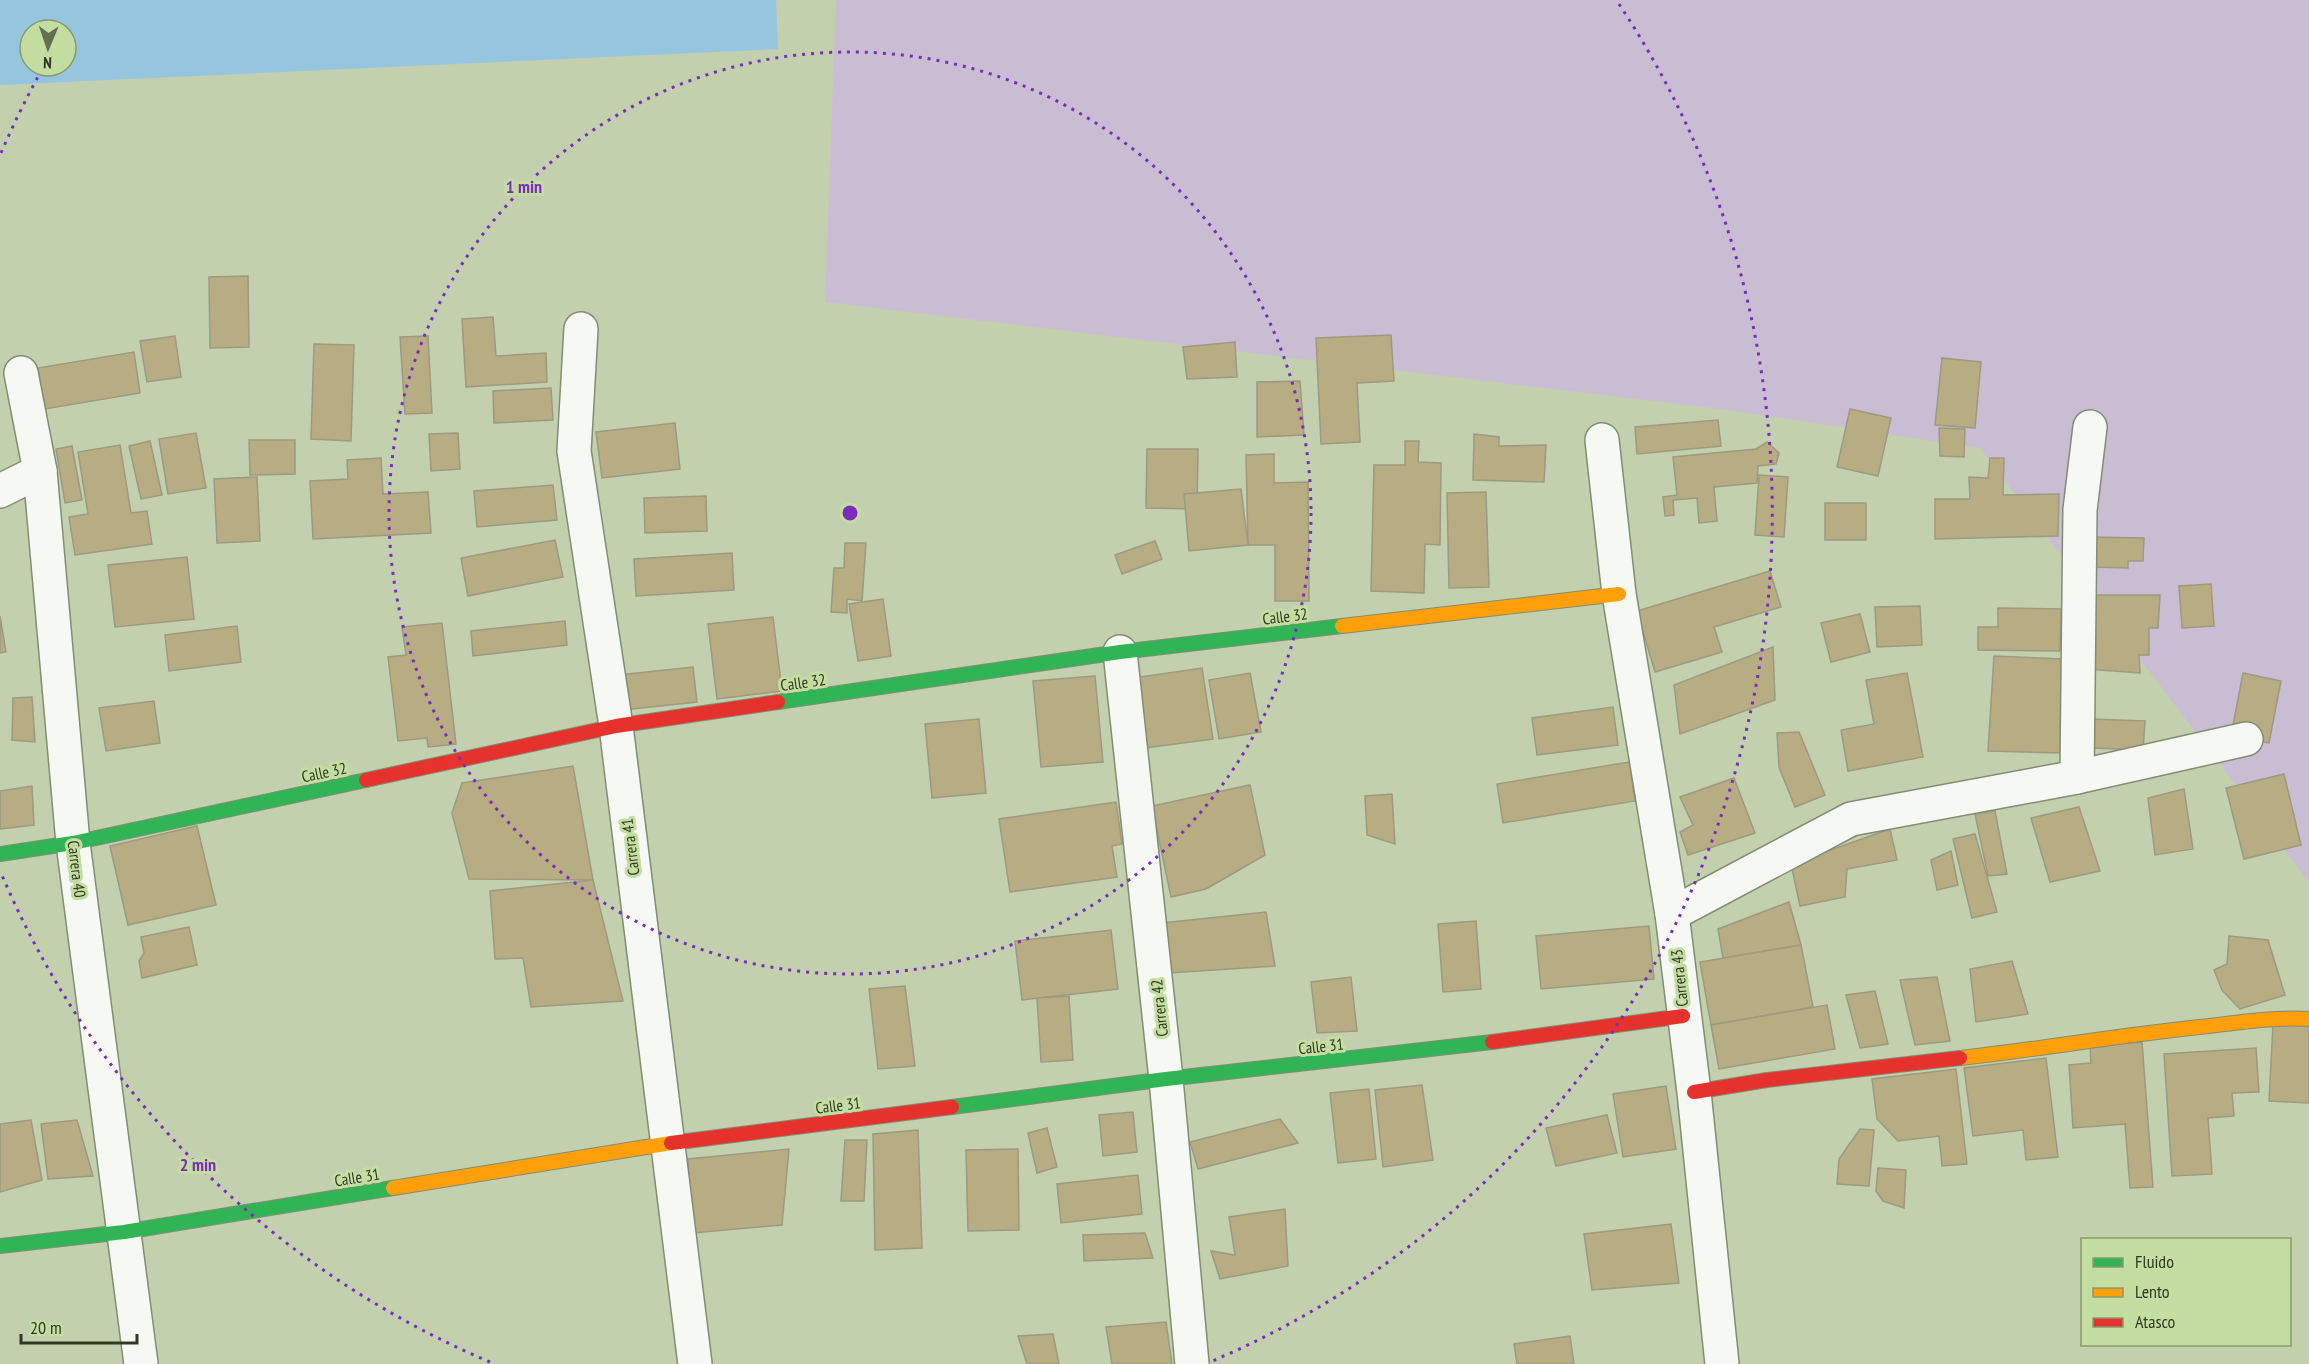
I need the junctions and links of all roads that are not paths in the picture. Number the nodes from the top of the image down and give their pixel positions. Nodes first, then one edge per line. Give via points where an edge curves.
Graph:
1 (581, 329) dead end
2 (21, 373) dead end
3 (2090, 427) dead end
4 (1602, 440) dead end
5 (40, 471) junction
6 (0, 491) edge
7 (1619, 594) junction
8 (1120, 652) junction
9 (616, 726) junction
10 (2246, 739) dead end
11 (2077, 777) junction
12 (74, 843) junction
13 (0, 854) edge
14 (1672, 914) junction
15 (1683, 1016) junction
16 (2309, 1019) edge
17 (1166, 1079) junction
18 (1694, 1092) junction
19 (666, 1144) junction
20 (124, 1232) junction
21 (0, 1246) edge
22 (141, 1364) edge
23 (694, 1364) edge
24 (1192, 1364) edge
25 (1722, 1364) edge

1 - 9 street, Carrera 41 via 574,452
2 - 5 street, Carrera 40
3 - 11 street via 2080,510
4 - 7 street, Carrera 43
5 - 6 street
5 - 12 street, Carrera 40
7 - 8 street, Calle 32
7 - 14 street, Carrera 43
8 - 9 street, Calle 32
8 - 17 street, Carrera 42
9 - 12 street, Calle 32
9 - 19 street, Carrera 41
10 - 11 street
11 - 14 street via 1851,819
12 - 13 street, Calle 32
12 - 20 street, Carrera 40
14 - 15 street, Carrera 43
15 - 17 street, Calle 31 via 1424,1051
15 - 18 street, Carrera 43
16 - 18 street via 2166,1030
17 - 19 street, Calle 31
17 - 24 street, Carrera 42
18 - 25 street, Carrera 43
19 - 20 street, Calle 31
19 - 23 street, Carrera 41
20 - 21 street, Calle 31
20 - 22 street, Carrera 40

